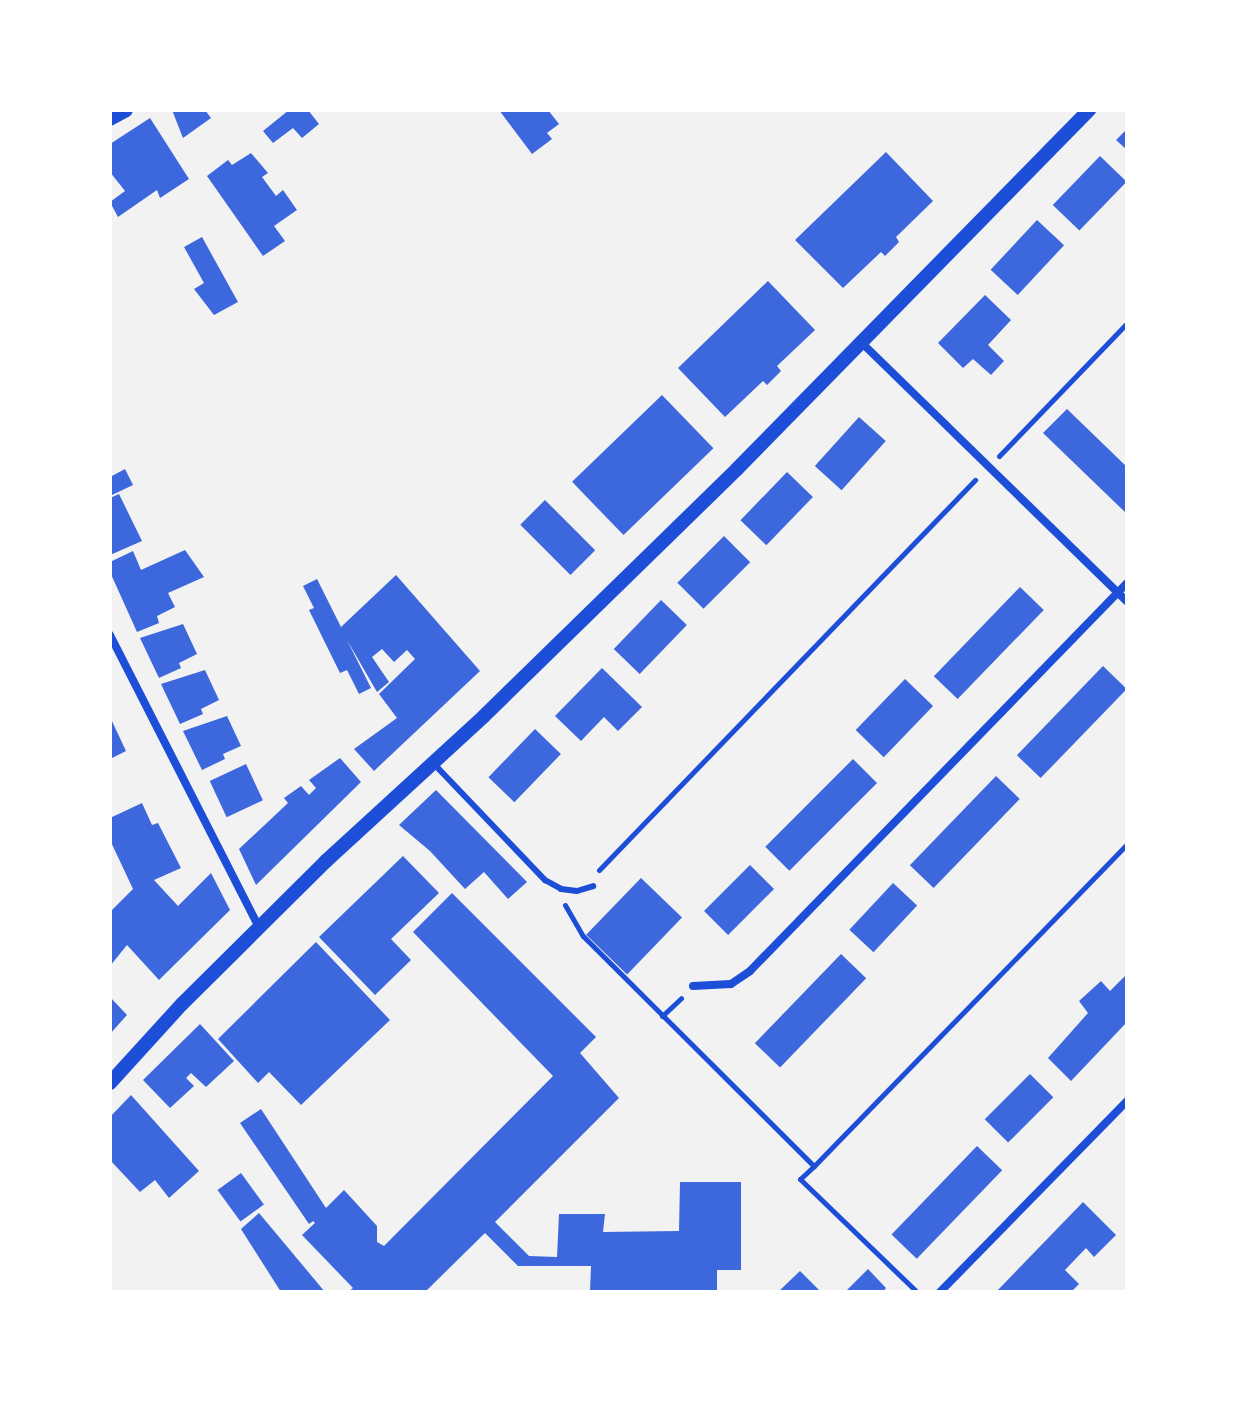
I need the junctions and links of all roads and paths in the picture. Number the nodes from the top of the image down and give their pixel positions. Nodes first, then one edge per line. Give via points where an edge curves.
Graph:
1 (126, 110) edge
2 (1089, 110) edge
3 (110, 119) edge
4 (1127, 323) edge
5 (1121, 329) junction
6 (1127, 335) edge
7 (863, 344) junction
8 (988, 468) junction
9 (1127, 583) edge
10 (1118, 593) junction
11 (1127, 602) edge
12 (110, 635) edge
13 (432, 762) junction
14 (1127, 844) edge
15 (593, 886) joint
16 (561, 889) junction
17 (259, 927) junction
18 (693, 986) dead end
19 (110, 1083) edge
20 (1127, 1101) edge
21 (814, 1166) junction
22 (917, 1292) edge
23 (940, 1292) edge

1 - 3 street
2 - 7 street
4 - 5 path
5 - 6 path
5 - 8 path
7 - 8 street
7 - 13 street
8 - 10 street
8 - 15 path via 600,868
9 - 10 street
10 - 11 street
10 - 18 street via 750,971 731,984
12 - 17 street
13 - 16 lane via 545,880
13 - 17 street
14 - 21 path
15 - 16 lane
16 - 21 path via 566,910 583,936
17 - 19 street
20 - 23 street
21 - 22 path via 800,1179

